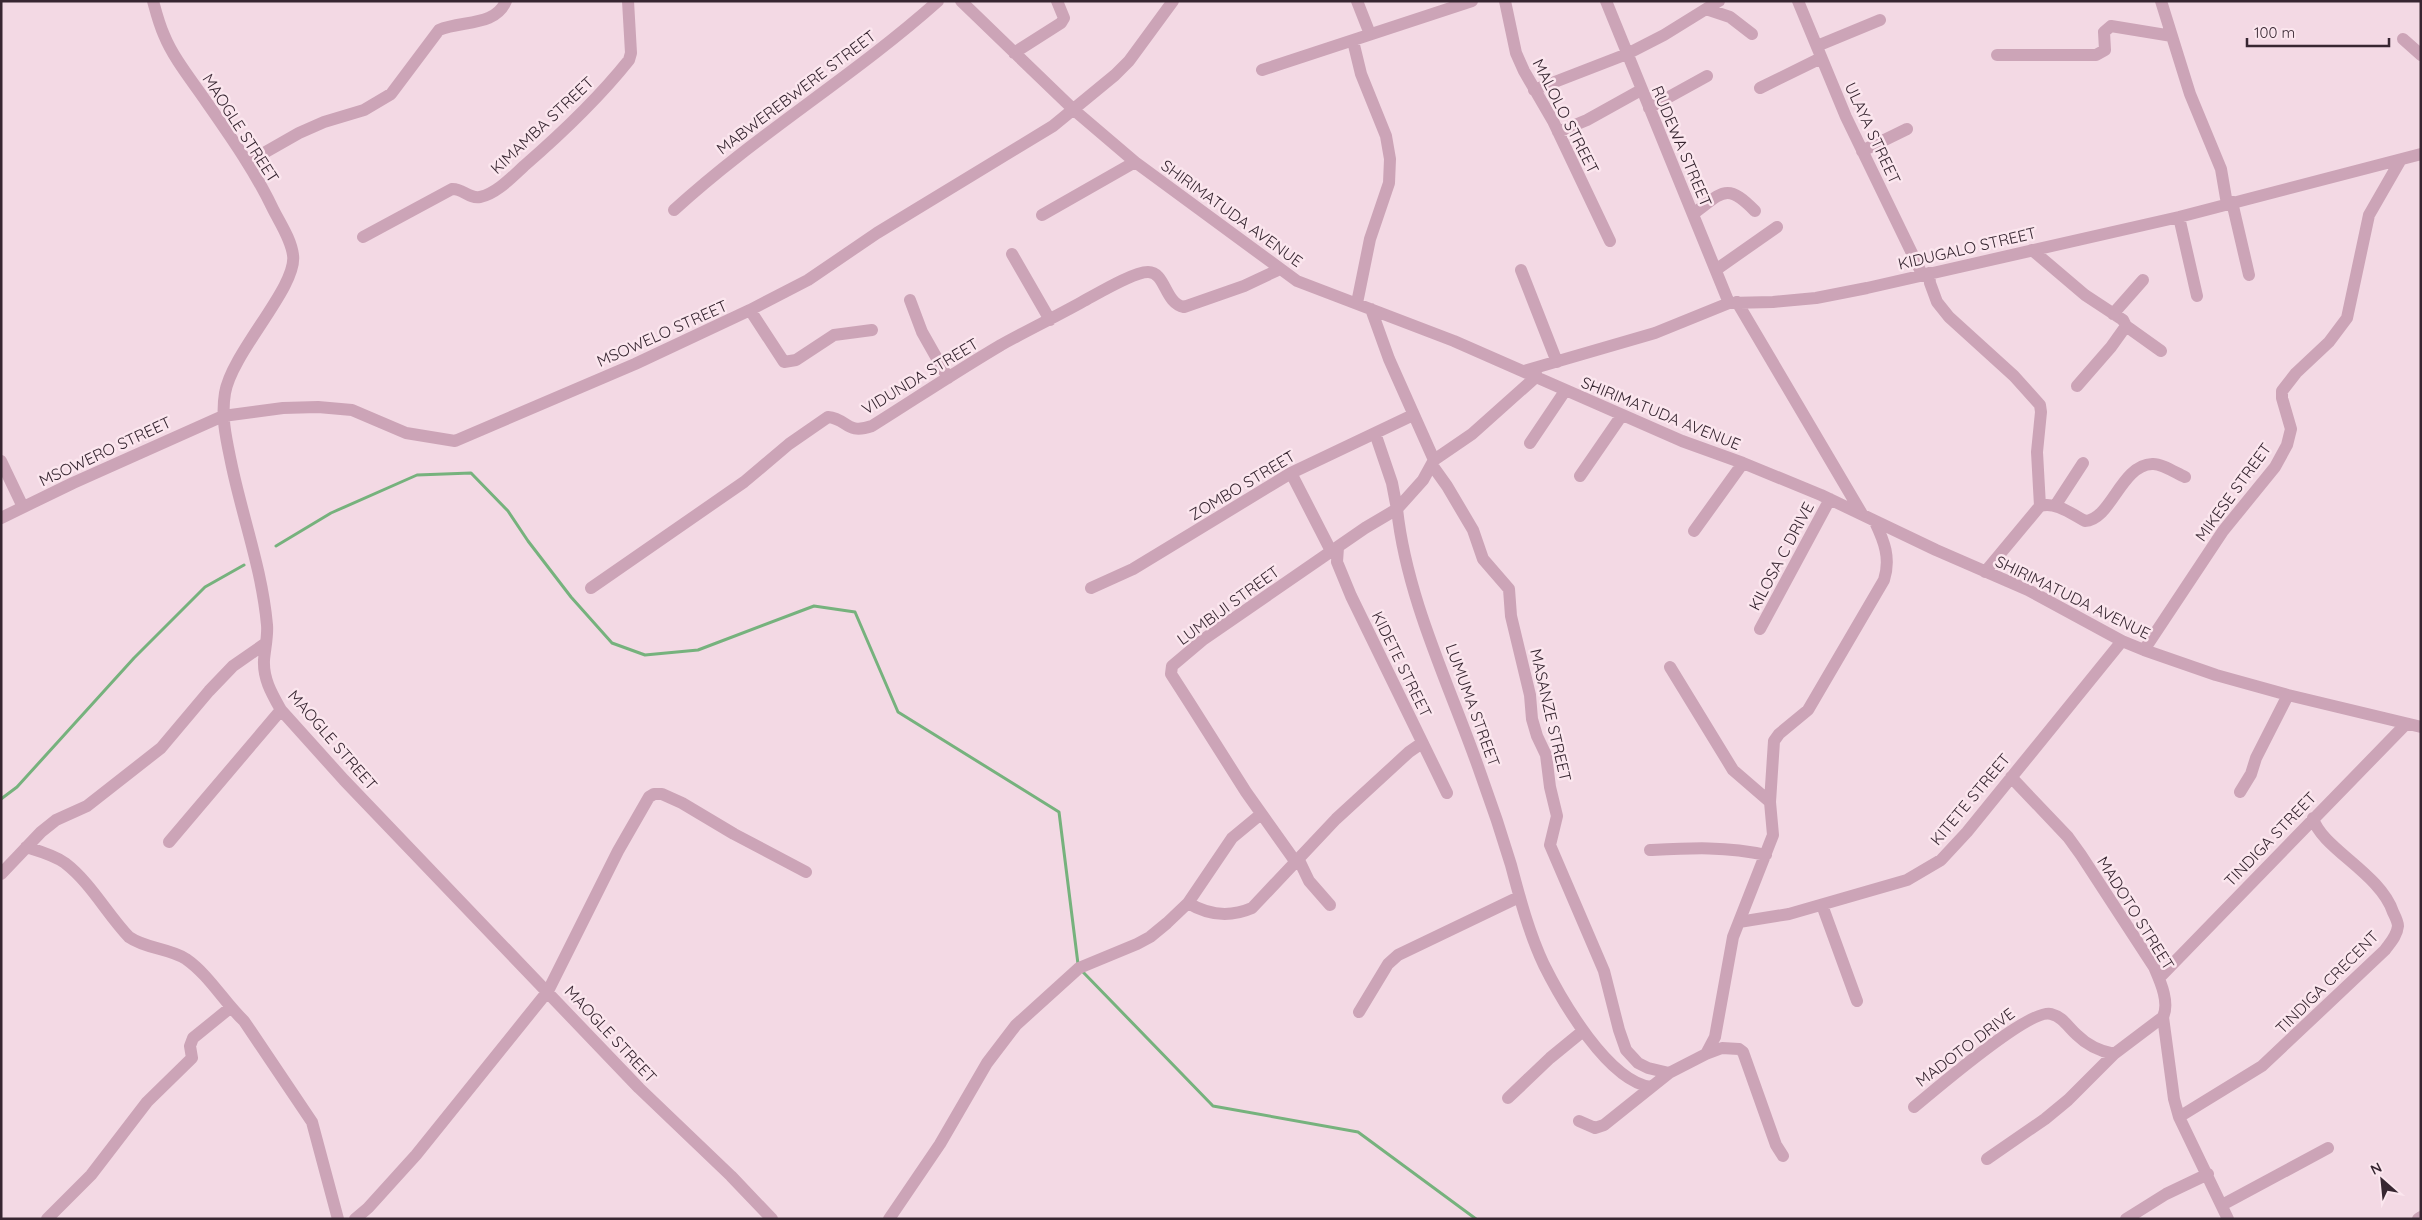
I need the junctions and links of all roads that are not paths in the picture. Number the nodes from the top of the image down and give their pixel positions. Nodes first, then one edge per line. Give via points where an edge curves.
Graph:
1 (153, 1) edge
2 (506, 1) edge
3 (628, 1) edge
4 (938, 1) edge
5 (962, 1) edge
6 (1057, 1) edge
7 (1172, 1) edge
8 (1357, 1) edge
9 (1472, 1) edge
10 (1505, 1) edge
11 (1606, 1) edge
12 (1719, 1) edge
13 (1798, 1) edge
14 (2161, 1) edge
15 (1706, 9) junction
16 (1880, 20) dead end
17 (1370, 34) junction
18 (1752, 34) dead end
19 (2172, 36) junction
20 (2403, 39) dead end
21 (1353, 41) junction
22 (1819, 52) junction
23 (1014, 53) junction
24 (1627, 54) junction
25 (1997, 55) dead end
26 (2421, 55) edge
27 (1262, 70) dead end
28 (1706, 76) dead end
29 (1760, 88) dead end
30 (1534, 90) junction
31 (1641, 90) junction
32 (1649, 108) junction
33 (1074, 110) junction
34 (1907, 129) dead end
35 (1558, 132) junction
36 (1862, 150) junction
37 (2421, 154) edge
38 (2400, 160) junction
39 (248, 162) junction
40 (1134, 162) junction
41 (2230, 203) junction
42 (674, 210) dead end
43 (1755, 211) dead end
44 (1694, 214) junction
45 (1042, 215) dead end
46 (2180, 216) junction
47 (1777, 227) dead end
48 (363, 237) dead end
49 (1610, 241) dead end
50 (2032, 250) junction
51 (1012, 254) dead end
52 (1280, 269) junction
53 (1717, 269) junction
54 (1521, 270) dead end
55 (1926, 274) junction
56 (2249, 275) dead end
57 (2143, 280) dead end
58 (2196, 296) dead end
59 (910, 300) dead end
60 (1733, 302) junction
61 (1357, 303) junction
62 (1371, 309) junction
63 (750, 310) junction
64 (2114, 314) junction
65 (1050, 320) junction
66 (2126, 326) junction
67 (872, 330) dead end
68 (2161, 352) dead end
69 (1557, 362) junction
70 (1524, 372) junction
71 (1537, 376) junction
72 (948, 378) junction
73 (2077, 386) dead end
74 (1564, 391) junction
75 (1413, 415) junction
76 (1622, 415) junction
77 (223, 416) junction
78 (1375, 433) junction
79 (1530, 443) dead end
80 (1, 461) edge
81 (1433, 462) junction
82 (1743, 463) junction
83 (2083, 463) dead end
84 (1290, 472) junction
85 (1580, 476) dead end
86 (2185, 476) dead end
87 (1830, 499) junction
88 (2040, 506) junction
89 (2055, 506) junction
90 (23, 507) junction
91 (1397, 509) junction
92 (1862, 514) junction
93 (1, 518) edge
94 (1874, 522) junction
95 (1694, 531) dead end
96 (1334, 549) junction
97 (1985, 572) junction
98 (591, 588) dead end
99 (1090, 588) dead end
100 (1760, 629) dead end
101 (2122, 641) junction
102 (266, 643) junction
103 (2144, 650) junction
104 (1670, 667) dead end
105 (2288, 695) junction
106 (281, 710) junction
107 (2406, 724) junction
108 (2421, 727) edge
109 (1422, 743) junction
110 (2011, 777) junction
111 (2240, 792) dead end
112 (1447, 793) dead end
113 (1770, 802) junction
114 (1261, 814) junction
115 (2313, 818) junction
116 (169, 842) dead end
117 (26, 847) junction
118 (1650, 850) dead end
119 (1766, 855) junction
120 (1297, 859) junction
121 (806, 872) dead end
122 (1, 874) edge
123 (1520, 897) junction
124 (1188, 903) junction
125 (1330, 905) dead end
126 (1822, 905) junction
127 (1739, 922) junction
128 (2159, 978) junction
129 (548, 991) junction
130 (1857, 1001) dead end
131 (230, 1008) junction
132 (1359, 1012) dead end
133 (2163, 1016) junction
134 (1583, 1031) junction
135 (1706, 1054) junction
136 (2114, 1054) junction
137 (1669, 1073) junction
138 (1651, 1087) junction
139 (1508, 1098) dead end
140 (1914, 1107) dead end
141 (2179, 1117) junction
142 (1579, 1120) dead end
143 (2328, 1148) dead end
144 (1784, 1156) dead end
145 (1987, 1159) dead end
146 (2208, 1174) junction
147 (2222, 1205) junction
148 (47, 1219) edge
149 (338, 1219) edge
150 (355, 1219) edge
151 (772, 1219) edge
152 (889, 1219) edge
153 (2126, 1219) edge
154 (2228, 1219) edge

1 - 39 street, MAOGLE STREET via 179,64
2 - 39 street via 499,14 492,18 439,30 392,94 349,116 299,133
3 - 48 street, KIMAMBA STREET via 632,53 629,60 586,110 546,148 510,179 482,197 475,198 458,188 452,189
4 - 42 street, MABWEREBWERE STREET via 846,76 711,176
5 - 23 street, SHIRIMATUDA AVENUE
6 - 23 street via 1064,13 1061,23
7 - 33 street, MSOWELO STREET via 1129,61
8 - 17 street
9 - 17 street
10 - 30 street, MALOLO STREET via 1516,53
11 - 24 street, RUDEWA STREET
12 - 15 street
13 - 22 street, ULAYA STREET
14 - 19 street
15 - 18 street via 1730,17
15 - 24 street via 1664,36
16 - 22 street
17 - 21 street
19 - 25 street via 2111,26 2104,32 2105,50 2096,56
19 - 41 street via 2190,94 2221,169
20 - 26 street
21 - 27 street
21 - 61 street via 1360,74 1386,136 1390,159 1389,183 1370,239
22 - 29 street
22 - 36 street, ULAYA STREET
23 - 33 street, SHIRIMATUDA AVENUE
24 - 30 street
24 - 31 street, RUDEWA STREET
28 - 32 street
30 - 35 street, MALOLO STREET
31 - 32 street, RUDEWA STREET
31 - 35 street
32 - 44 street, RUDEWA STREET
33 - 40 street, SHIRIMATUDA AVENUE
33 - 63 street, MSOWELO STREET via 808,280
34 - 36 street
35 - 49 street, MALOLO STREET
36 - 55 street, ULAYA STREET
37 - 38 street, KIDUGALO STREET
38 - 41 street, KIDUGALO STREET
38 - 103 street, MIKESE STREET via 2369,215 2346,318 2329,342 2282,391 2291,429 2287,446 2270,474 2223,531
39 - 77 street, MAOGLE STREET via 287,237 293,268 230,376
40 - 45 street
40 - 52 street, SHIRIMATUDA AVENUE
41 - 46 street, KIDUGALO STREET
41 - 56 street
43 - 44 street via 1740,195 1732,192 1719,196
44 - 53 street, RUDEWA STREET
46 - 50 street, KIDUGALO STREET
46 - 58 street
47 - 53 street
50 - 55 street, KIDUGALO STREET
50 - 64 street via 2084,295
51 - 65 street
52 - 61 street, SHIRIMATUDA AVENUE via 1297,281
52 - 65 street, VIDUNDA STREET via 1244,286 1184,307 1172,301 1154,273 1147,272 1109,288
53 - 60 street, RUDEWA STREET
54 - 69 street
55 - 60 street, KIDUGALO STREET via 1816,298
55 - 88 street, ULAYA STREET via 1937,302 1949,316 2040,404 2037,452
57 - 64 street
59 - 72 street via 922,332
60 - 69 street, KIDUGALO STREET via 1655,333
60 - 92 street, RUDEWA STREET
61 - 62 street, SHIRIMATUDA AVENUE
62 - 70 street, SHIRIMATUDA AVENUE
62 - 75 street
63 - 67 street via 784,362 796,360 834,336
63 - 77 street, MSOWELO STREET via 635,364 455,441 406,433 352,410 283,408
64 - 66 street
65 - 72 street, VIDUNDA STREET
66 - 68 street
66 - 73 street
69 - 70 street, KIDUGALO STREET
70 - 71 street, SHIRIMATUDA AVENUE
71 - 74 street, SHIRIMATUDA AVENUE
71 - 81 street via 1472,434
72 - 98 street, VIDUNDA STREET via 862,430 851,429 828,417 744,482
74 - 76 street, SHIRIMATUDA AVENUE
74 - 79 street
75 - 78 street, ZOMBO STREET
75 - 81 street
76 - 82 street, SHIRIMATUDA AVENUE
76 - 85 street
77 - 90 street, MSOWERO STREET
77 - 102 street, MAOGLE STREET via 236,492 259,569 267,626
78 - 84 street, ZOMBO STREET
78 - 91 street, LUMUMA STREET
80 - 90 street
81 - 91 street via 1423,480
81 - 137 street, MASANZE STREET via 1473,530 1483,558 1509,589 1511,616 1530,695 1532,719 1546,755 1557,816 1550,845 1604,971 1618,1030 1626,1050 1638,1063
82 - 87 street, SHIRIMATUDA AVENUE
82 - 95 street
83 - 89 street
84 - 96 street
84 - 99 street, ZOMBO STREET via 1133,569
86 - 89 street via 2154,463 2142,466 2090,521
87 - 92 street, SHIRIMATUDA AVENUE
87 - 100 street, KILOSA C DRIVE
88 - 89 street
88 - 97 street
90 - 93 street, MSOWERO STREET
91 - 96 street, LUMBIJI STREET
91 - 123 street, LUMUMA STREET via 1412,582 1481,775
92 - 94 street, SHIRIMATUDA AVENUE
94 - 97 street, SHIRIMATUDA AVENUE
94 - 113 street via 1884,540 1888,557 1884,580 1808,710 1774,741
96 - 109 street, KIDETE STREET via 1351,596
96 - 114 street, LUMBIJI STREET via 1204,639 1172,666 1171,674
97 - 101 street, SHIRIMATUDA AVENUE via 2036,594
101 - 103 street, SHIRIMATUDA AVENUE
101 - 110 street, KITETE STREET
102 - 106 street, MAOGLE STREET via 267,683
102 - 117 street via 234,666 209,691 161,748 87,806 56,820
103 - 105 street, SHIRIMATUDA AVENUE
104 - 113 street via 1733,770
105 - 107 street, SHIRIMATUDA AVENUE
105 - 111 street
106 - 116 street
106 - 129 street, MAOGLE STREET via 437,878
107 - 108 street, SHIRIMATUDA AVENUE
107 - 115 street, TINDIGA STREET
109 - 112 street, KIDETE STREET
109 - 120 street via 1346,809
110 - 126 street, KITETE STREET via 1967,832 1929,869 1899,883
110 - 128 street, MADOTO STREET via 2068,837
113 - 119 street via 1773,835
114 - 120 street, LUMBIJI STREET
114 - 124 street via 1232,838
115 - 128 street, TINDIGA STREET
115 - 141 street, TINDIGA CRECENT via 2319,832 2372,879 2391,906 2398,925 2396,936 2262,1066
117 - 122 street
117 - 131 street via 66,864 137,942 184,958 196,966
118 - 119 street via 1709,847
119 - 127 street
120 - 124 street via 1261,899 1243,912 1203,912
120 - 125 street, LUMBIJI STREET via 1309,881
121 - 129 street via 682,803 654,794 643,806 618,851
123 - 132 street via 1398,956 1388,964
123 - 134 street, LUMUMA STREET via 1545,966
124 - 152 street via 1150,937 1079,968 1016,1025 987,1063 940,1144
126 - 127 street, KITETE STREET via 1774,918
126 - 130 street
127 - 135 street via 1733,937 1716,1037
128 - 133 street, MADOTO STREET via 2165,1002
129 - 150 street via 416,1155
129 - 151 street, MAOGLE STREET via 639,1088
131 - 148 street via 193,1038 190,1046 192,1058 147,1102 91,1175
131 - 149 street via 244,1021 312,1122
133 - 136 street
133 - 141 street, MADOTO STREET
134 - 138 street, LUMUMA STREET via 1624,1074 1643,1086
134 - 139 street
135 - 137 street
135 - 144 street via 1722,1048 1739,1048 1743,1052 1776,1145
136 - 140 street, MADOTO DRIVE via 2089,1045 2061,1018 2050,1013 2039,1014 1985,1050
136 - 145 street via 2068,1100
137 - 138 street
138 - 142 street via 1604,1125 1594,1128
141 - 146 street
143 - 147 street
146 - 147 street
146 - 153 street via 2166,1194
147 - 154 street

